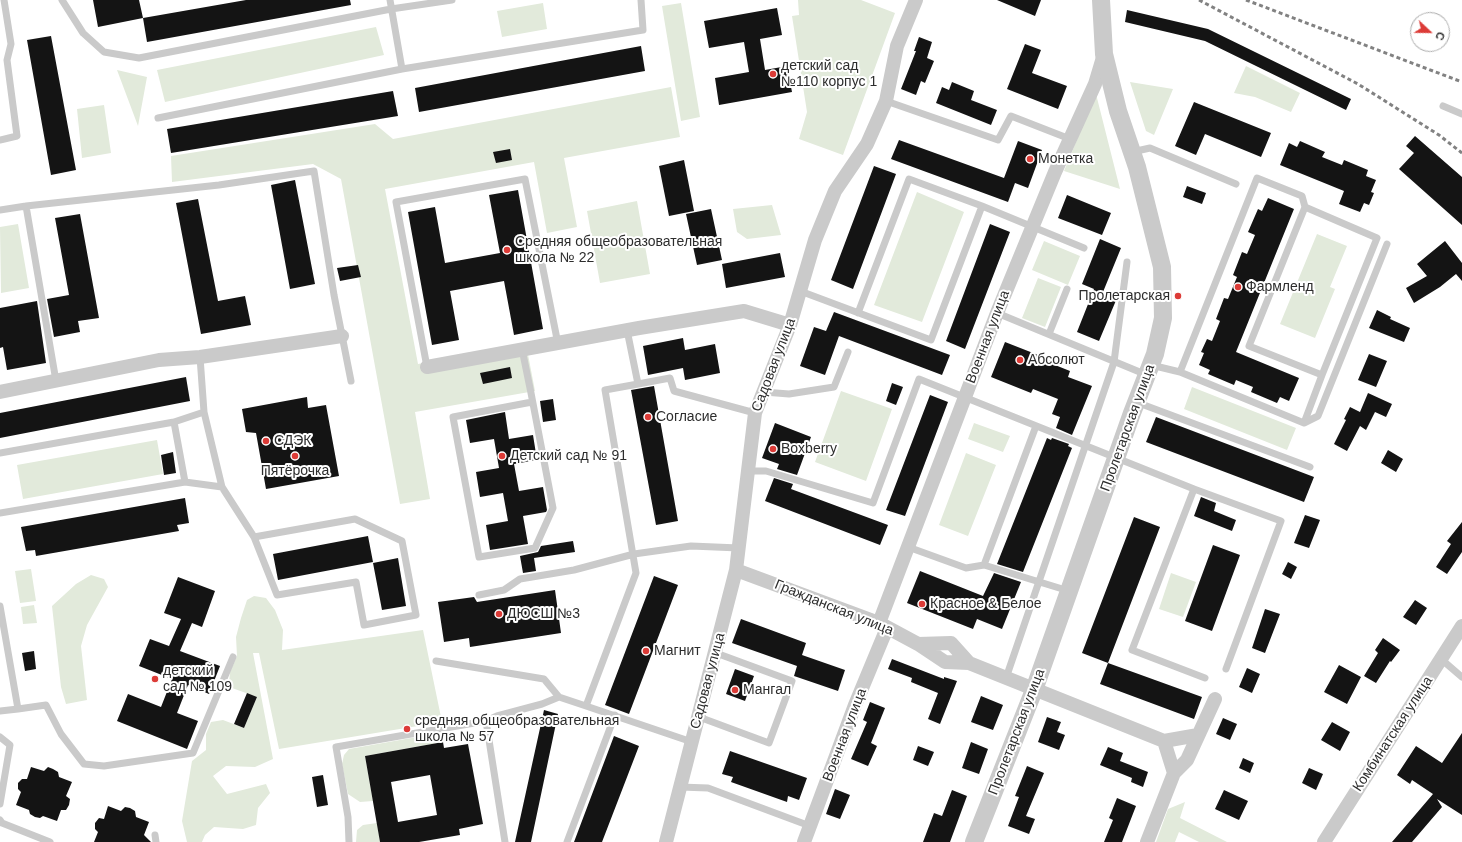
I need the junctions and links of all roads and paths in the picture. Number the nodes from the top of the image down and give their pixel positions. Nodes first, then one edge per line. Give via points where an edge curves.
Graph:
1 (4, 0) edge
2 (62, 0) edge
3 (390, 0) edge
4 (452, 0) edge
5 (641, 0) edge
6 (916, 0) edge
7 (1101, 0) edge
8 (391, 9) junction
9 (1104, 54) junction
10 (4, 61) edge
11 (402, 69) junction
12 (886, 101) junction
13 (1443, 106) dead end
14 (1462, 114) edge
15 (158, 118) dead end
16 (1070, 139) junction
17 (0, 140) edge
18 (1132, 152) junction
19 (1236, 184) dead end
20 (26, 206) junction
21 (982, 206) junction
22 (1305, 207) junction
23 (0, 210) edge
24 (1032, 227) junction
25 (1387, 244) dead end
26 (1084, 248) dead end
27 (1127, 262) dead end
28 (1067, 289) dead end
29 (800, 291) junction
30 (858, 313) junction
31 (997, 313) junction
32 (790, 325) junction
33 (627, 330) junction
34 (1049, 334) junction
35 (342, 336) junction
36 (558, 344) junction
37 (522, 349) junction
38 (848, 352) dead end
39 (200, 357) junction
40 (1114, 362) junction
41 (427, 367) joint
42 (1149, 370) junction
43 (1180, 372) junction
44 (1322, 375) junction
45 (56, 381) junction
46 (352, 381) dead end
47 (638, 384) junction
48 (0, 392) edge
49 (764, 392) junction
50 (965, 396) junction
51 (532, 402) junction
52 (1136, 402) junction
53 (204, 412) junction
54 (755, 413) junction
55 (174, 422) junction
56 (1304, 423) junction
57 (1036, 426) junction
58 (1086, 446) junction
59 (0, 453) edge
60 (1117, 459) junction
61 (1310, 467) dead end
62 (748, 471) junction
63 (185, 482) junction
64 (222, 487) junction
65 (1194, 489) junction
66 (0, 514) edge
67 (254, 537) junction
68 (908, 547) junction
69 (739, 548) junction
70 (634, 554) junction
71 (984, 565) junction
72 (736, 570) junction
73 (1038, 582) junction
74 (1069, 592) junction
75 (478, 595) dead end
76 (0, 606) edge
77 (883, 626) junction
78 (1462, 626) edge
79 (918, 644) junction
80 (716, 653) junction
81 (233, 657) dead end
82 (1441, 659) junction
83 (436, 661) dead end
84 (969, 663) junction
85 (1226, 670) dead end
86 (1462, 677) edge
87 (1006, 678) junction
88 (1205, 678) dead end
89 (1034, 690) junction
90 (559, 697) junction
91 (1215, 699) dead end
92 (586, 706) junction
93 (18, 709) junction
94 (0, 712) edge
95 (615, 715) junction
96 (699, 717) junction
97 (486, 721) junction
98 (1198, 735) junction
99 (0, 737) edge
100 (1164, 741) junction
101 (692, 742) junction
102 (1174, 773) junction
103 (680, 787) junction
104 (0, 804) edge
105 (0, 820) edge
106 (810, 826) junction
107 (50, 842) edge
108 (349, 842) edge
109 (505, 842) edge
110 (567, 842) edge
111 (666, 842) edge
112 (804, 842) edge
113 (974, 842) edge
114 (1147, 842) edge
115 (1324, 842) edge

1 - 10 lane via 11,44
2 - 8 lane via 83,33 104,52 139,58
3 - 8 lane
4 - 8 lane
5 - 11 lane via 643,30
6 - 12 street, Садовая улица via 897,46
7 - 9 street, Пролетарская улица
8 - 11 lane
9 - 16 street, Военная улица via 1095,84
9 - 18 street, Пролетарская улица via 1118,111
10 - 17 lane via 17,136
11 - 15 lane
12 - 16 lane via 998,140 1011,116
12 - 29 street, Садовая улица via 867,144 835,191 815,240
13 - 14 lane
16 - 24 street, Военная улица
18 - 19 lane via 1150,148
18 - 42 street, Пролетарская улица via 1162,267 1163,318
20 - 23 lane
20 - 35 lane via 219,185 314,171
20 - 45 lane
21 - 24 lane
21 - 30 lane via 931,340
21 - 30 lane via 909,179
22 - 43 lane via 1302,196 1257,178
22 - 44 lane via 1377,238
22 - 44 lane via 1249,346
24 - 26 lane
24 - 31 street, Военная улица
25 - 56 lane via 1318,416
27 - 40 lane
28 - 34 lane
29 - 30 lane
29 - 32 street, Садовая улица
31 - 34 lane
31 - 50 street, Военная улица
32 - 33 street via 744,311
32 - 49 street, Садовая улица
33 - 36 street
33 - 47 lane
34 - 40 lane
35 - 39 street
35 - 46 lane
36 - 37 street
36 - 41 lane via 525,179 396,202
37 - 41 street
37 - 51 lane
38 - 49 lane via 834,387 789,394
39 - 45 street via 159,360
39 - 53 lane
40 - 42 lane
40 - 58 lane
42 - 43 lane
42 - 52 street, Пролетарская улица
43 - 56 lane
44 - 56 lane
45 - 48 street
47 - 54 lane via 670,378 674,391
47 - 70 lane via 605,390
49 - 54 street, Садовая улица
50 - 57 lane
50 - 62 lane via 919,379 873,503 766,471
50 - 68 street, Военная улица
51 - 51 lane via 553,508 535,548 479,557 453,417
52 - 60 street, Пролетарская улица
52 - 61 lane
53 - 55 lane
53 - 64 lane
54 - 62 street, Садовая улица
55 - 59 lane
55 - 63 lane
57 - 58 lane
57 - 71 lane
58 - 60 lane
58 - 73 lane
60 - 65 lane
60 - 74 street, Пролетарская улица
62 - 69 street, Садовая улица
63 - 64 lane
63 - 66 lane
64 - 67 lane
65 - 85 lane via 1281,521
65 - 88 lane via 1132,650
67 - 67 lane via 277,595 356,582 364,625 416,615 402,541 355,519
68 - 71 lane via 966,568
68 - 77 street, Военная улица
69 - 70 lane via 691,546
69 - 72 street, Садовая улица
70 - 75 lane via 574,570 520,579 504,590
70 - 92 lane via 636,573
71 - 73 lane
72 - 77 street, Гражданская улица
72 - 80 street, Садовая улица
73 - 74 lane
73 - 87 lane
74 - 89 street, Пролетарская улица
76 - 93 lane
77 - 79 street, Гражданская улица
77 - 106 street, Военная улица
78 - 82 street, Комбинатская улица
79 - 84 street, Гражданская улица via 945,662
79 - 84 street via 951,643
80 - 96 street, Садовая улица
80 - 96 lane via 792,681 769,743
81 - 93 lane via 193,753 104,766 84,764 61,734 46,705
82 - 86 lane
82 - 115 street, Комбинатская улица
83 - 90 lane via 544,679
84 - 87 street, Гражданская улица
87 - 89 street, Гражданская улица
89 - 100 street, Гражданская улица
89 - 113 street, Пролетарская улица
90 - 92 lane
90 - 97 lane
91 - 98 street
92 - 95 lane
93 - 94 lane
95 - 101 lane
95 - 110 lane
96 - 101 street, Садовая улица
97 - 108 lane via 336,747 348,817
97 - 109 lane
98 - 100 street
98 - 102 street via 1187,760
99 - 104 lane via 10,745
100 - 102 street
101 - 103 street, Садовая улица
102 - 114 street
103 - 106 lane via 708,788
103 - 111 street, Садовая улица
105 - 107 lane
106 - 112 street, Военная улица

